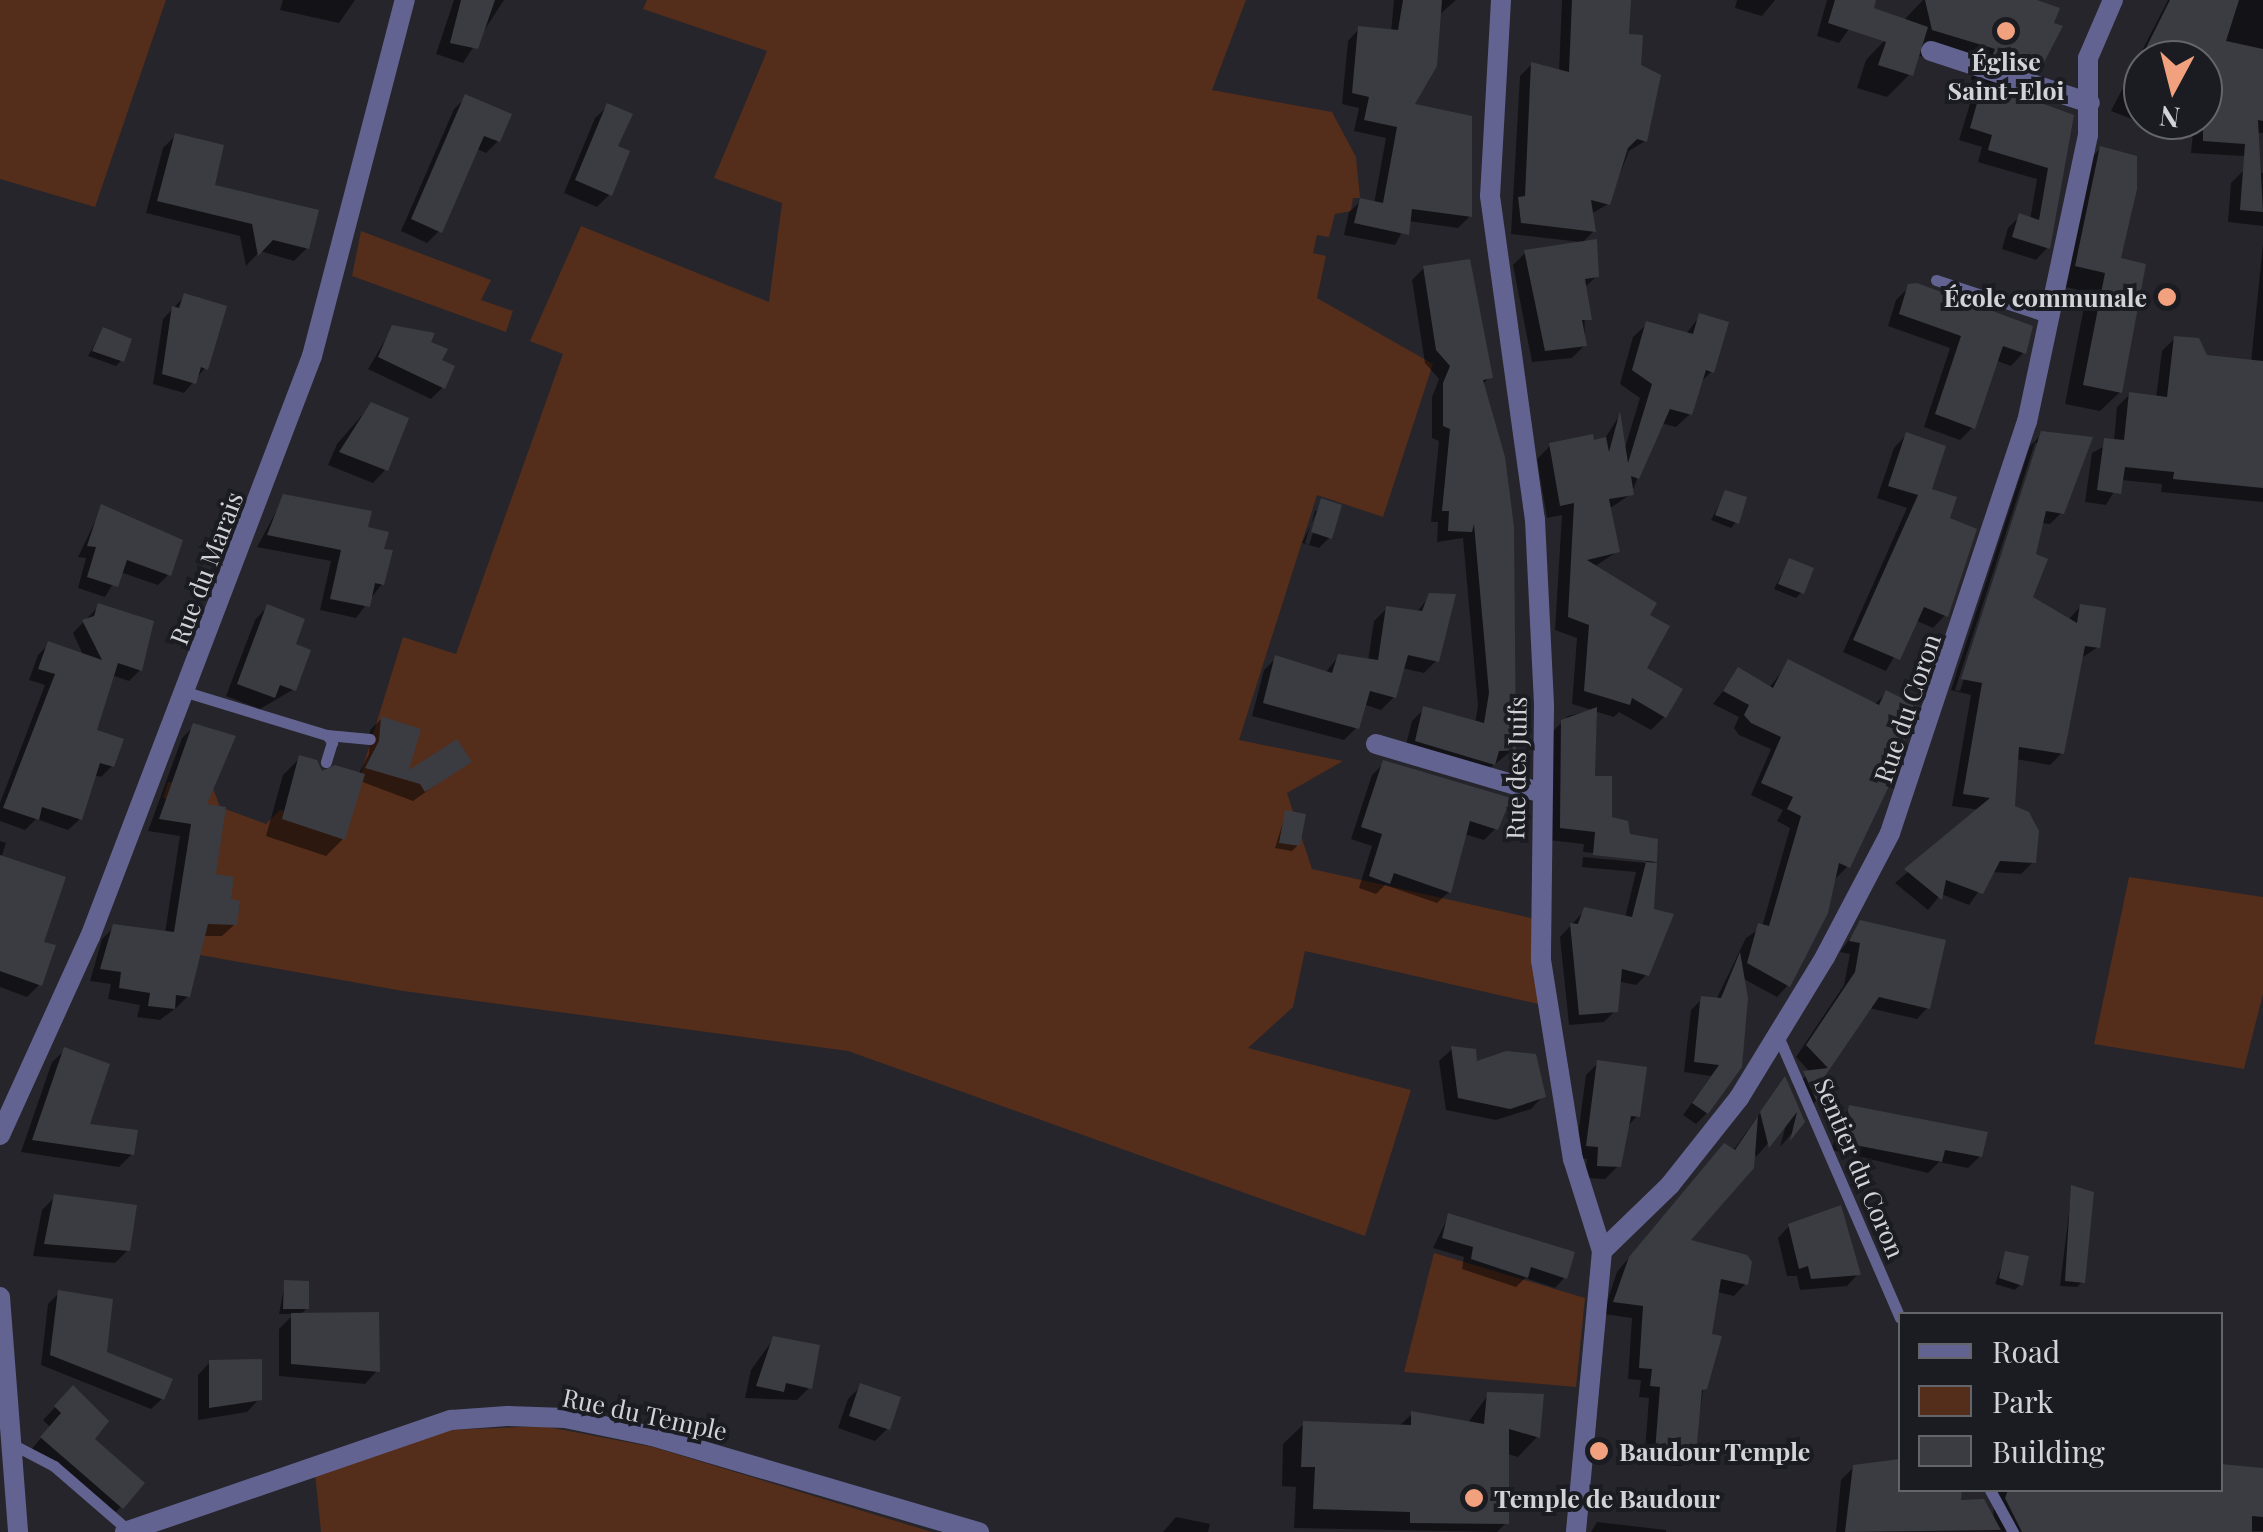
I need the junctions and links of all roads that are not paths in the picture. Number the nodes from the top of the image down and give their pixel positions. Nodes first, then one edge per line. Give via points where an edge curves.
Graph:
1 (405, 0) edge
2 (1501, 0) edge
3 (2113, 0) edge
4 (1931, 51) dead end
5 (2090, 103) junction
6 (1936, 280) dead end
7 (2052, 318) junction
8 (186, 692) junction
9 (327, 734) junction
10 (370, 740) dead end
11 (1376, 744) dead end
12 (326, 762) dead end
13 (1542, 792) junction
14 (1778, 1036) junction
15 (0, 1134) edge
16 (1602, 1251) junction
17 (0, 1296) edge
18 (1898, 1313) edge
19 (10, 1443) junction
20 (1991, 1492) edge
21 (127, 1531) edge
22 (18, 1532) edge
23 (979, 1532) edge
24 (1576, 1532) edge
25 (2013, 1532) edge

1 - 8 street, Rue du Marais via 312,356
2 - 13 street, Rue des Juifs via 1490,196 1535,520
3 - 5 street, Rue du Coron via 2088,58
4 - 5 street
5 - 7 street, Rue du Coron
6 - 7 lane
7 - 14 street, Rue du Coron via 1998,523 1890,833
8 - 9 lane
8 - 15 street, Rue du Marais via 53,1026
9 - 10 lane
9 - 12 lane via 332,742
11 - 13 street
13 - 16 street, Rue des Juifs via 1541,960 1573,1159
14 - 16 street, Rue du Coron via 1705,1144
14 - 18 lane, Sentier du Coron
16 - 24 street, Rue des Juifs
17 - 19 street
19 - 21 lane, Rue du Temple via 54,1466
19 - 22 street
20 - 25 lane
21 - 23 street, Rue du Temple via 451,1420 506,1416 565,1418 652,1436

